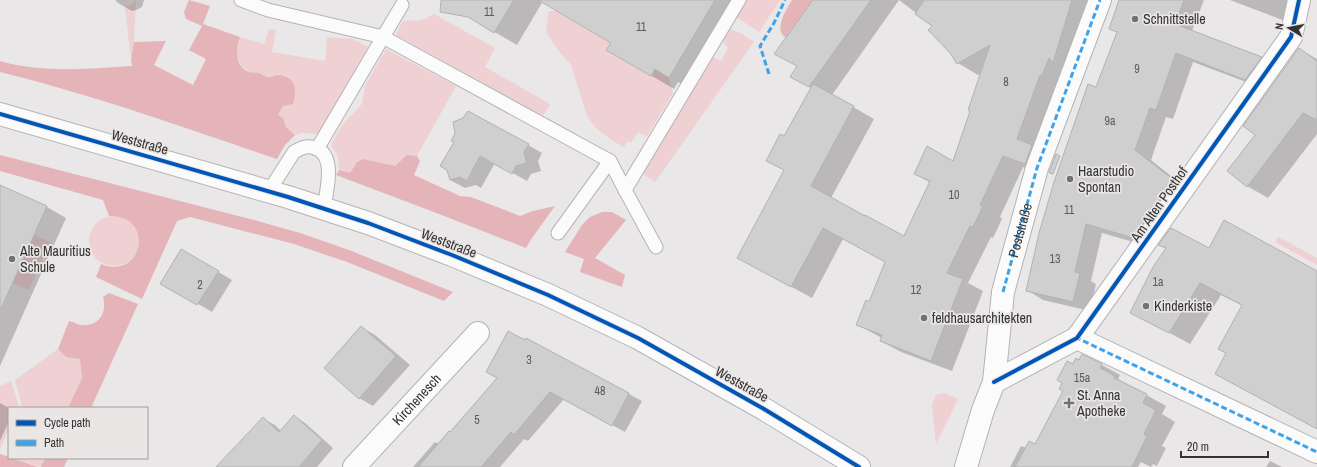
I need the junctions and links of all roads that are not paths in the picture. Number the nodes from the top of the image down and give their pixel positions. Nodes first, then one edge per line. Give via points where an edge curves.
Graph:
1 (241, 0) edge
2 (739, 0) edge
3 (1100, 0) edge
4 (1299, 0) edge
5 (402, 5) dead end
6 (383, 37) junction
7 (0, 114) edge
8 (317, 149) junction
9 (610, 161) junction
10 (625, 190) junction
11 (269, 191) junction
12 (324, 209) junction
13 (558, 233) dead end
14 (656, 247) dead end
15 (478, 333) dead end
16 (1077, 338) junction
17 (994, 382) junction
18 (1317, 452) edge
19 (354, 467) edge
20 (859, 467) edge
21 (966, 467) edge

1 - 6 lane via 268,10
2 - 10 lane
3 - 17 street, Poststraße via 1037,168 1003,292
4 - 16 street, Am Alten Posthof via 1291,37
5 - 6 lane
6 - 8 lane
6 - 9 lane
7 - 11 street, Weststraße
8 - 11 lane via 306,147 294,152
8 - 12 lane via 325,155 329,167
9 - 10 lane
9 - 13 lane
10 - 14 lane
11 - 12 street, Weststraße
12 - 20 street, Weststraße via 452,255 548,295 638,338 764,409
15 - 19 street, Kirchenesch
16 - 17 street, Am Alten Posthof
16 - 18 street
17 - 21 street, Poststraße

